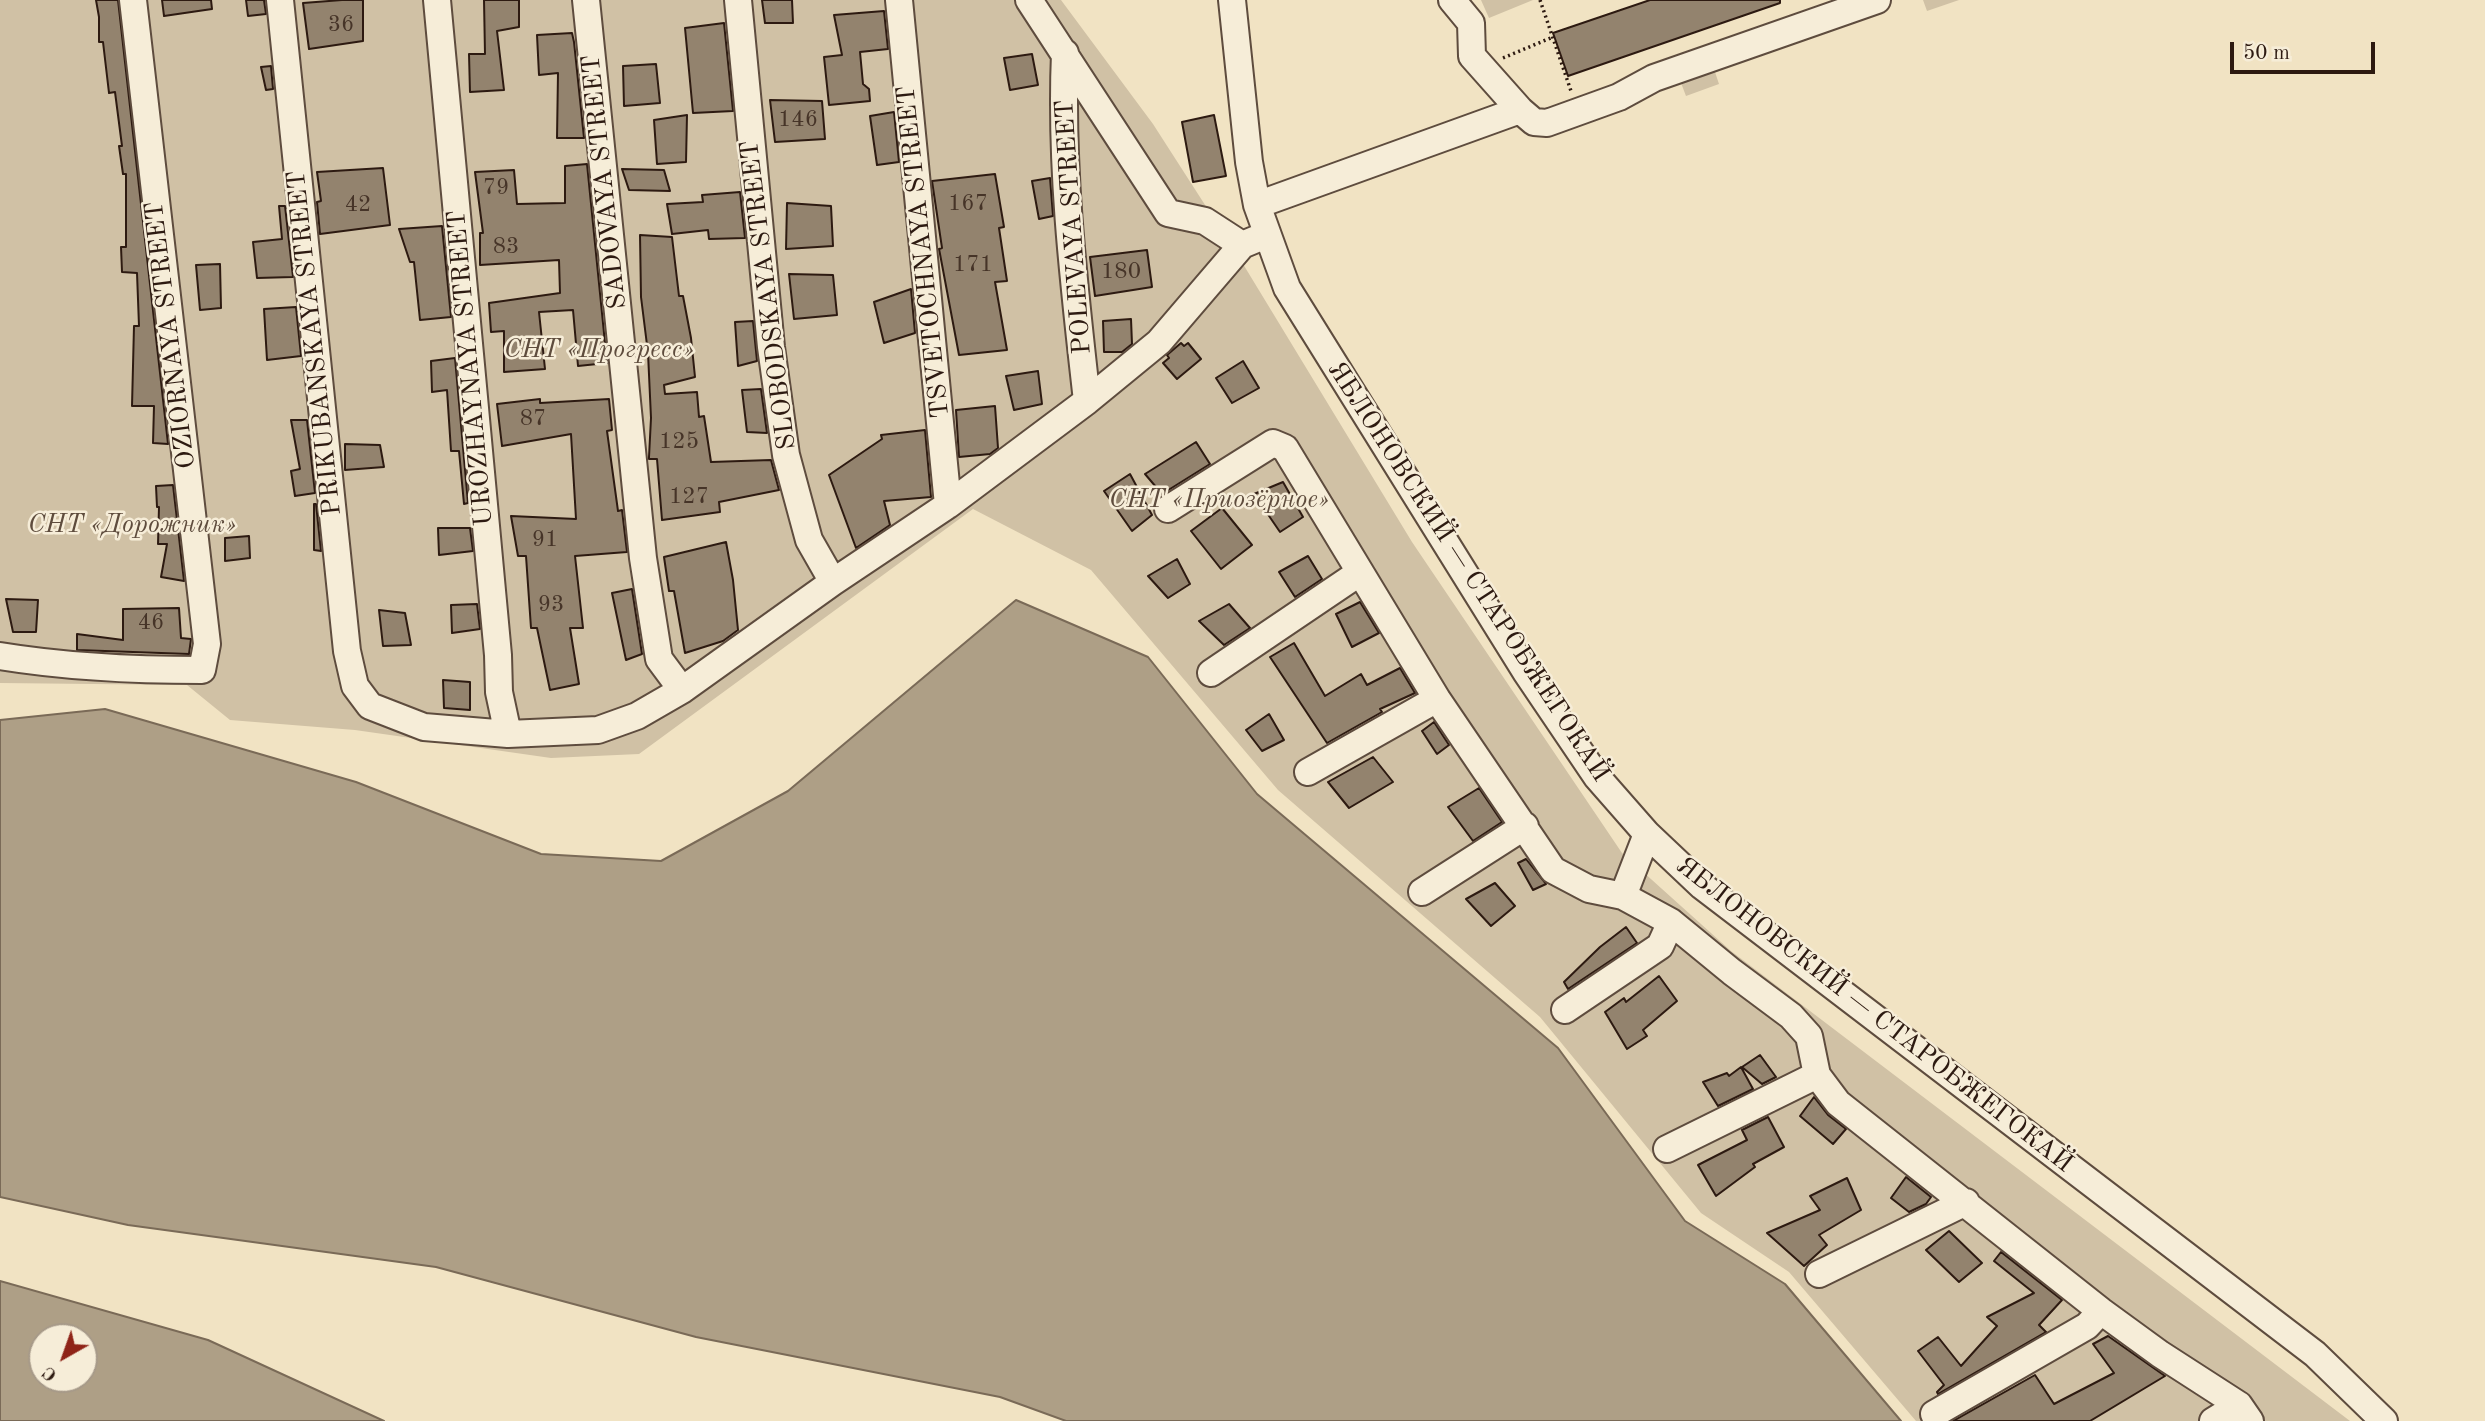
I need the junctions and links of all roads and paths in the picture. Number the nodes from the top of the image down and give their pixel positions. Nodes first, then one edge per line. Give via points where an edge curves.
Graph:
1 (133, 0) edge
2 (280, 0) edge
3 (438, 0) edge
4 (586, 0) edge
5 (738, 0) edge
6 (899, 0) edge
7 (1029, 0) edge
8 (1232, 0) edge
9 (1452, 0) edge
10 (1540, 0) edge
11 (1877, 0) edge
12 (1807, 12) edge
13 (1553, 37) junction
14 (1065, 53) junction
15 (1481, 67) junction
16 (1520, 110) junction
17 (1578, 111) junction
18 (1257, 205) junction
19 (1254, 240) junction
20 (1087, 401) junction
21 (948, 505) junction
22 (1168, 509) dead end
23 (1359, 573) junction
24 (833, 582) junction
25 (0, 656) edge
26 (1211, 673) dead end
27 (682, 690) junction
28 (1437, 699) junction
29 (509, 734) junction
30 (1308, 772) dead end
31 (1525, 826) junction
32 (1647, 834) junction
33 (1422, 892) dead end
34 (1623, 896) junction
35 (1671, 922) junction
36 (1565, 1010) dead end
37 (1817, 1075) junction
38 (1667, 1149) dead end
39 (1966, 1202) junction
40 (1818, 1274) dead end
41 (2101, 1311) junction
42 (2245, 1413) edge
43 (1934, 1414) dead end
44 (2213, 1421) edge
45 (2384, 1421) edge

1 - 25 street, OZIORNAYA STREET via 207,644 202,670 133,670
2 - 29 street, PRIKUBANSKAYA STREET via 347,651 355,686 370,706 424,727
3 - 29 street, UROZHAYNAYA STREET via 499,692
4 - 27 street, SADOVAYA STREET via 643,558 659,659
5 - 24 street, SLOBODSKAYA STREET via 771,347 786,455 809,540
6 - 21 street, TSVETOCHNAYA STREET
7 - 14 street
8 - 18 street, ЯБЛОНОВСКИЙ — СТАРОБЖЕГОКАЙ
9 - 15 street via 1471,23 1470,49
10 - 13 path
11 - 12 street
12 - 17 street
13 - 15 path
13 - 17 path
14 - 19 street via 1168,213
14 - 20 street, POLEVAYA STREET via 1063,108 1072,271
15 - 16 street
16 - 17 street via 1540,124
16 - 18 street
18 - 19 street, ЯБЛОНОВСКИЙ — СТАРОБЖЕГОКАЙ
19 - 20 street via 1159,342
19 - 32 street, ЯБЛОНОВСКИЙ — СТАРОБЖЕГОКАЙ via 1526,672 1597,777
20 - 21 street
21 - 24 street
22 - 23 street via 1273,443 1284,448
23 - 26 street
23 - 28 street
24 - 27 street
27 - 29 street via 637,716 598,730
28 - 30 street
28 - 31 street
31 - 33 street
31 - 34 street via 1553,870 1589,889
32 - 34 street
32 - 45 street, ЯБЛОНОВСКИЙ — СТАРОБЖЕГОКАЙ via 1702,886 2315,1354
34 - 35 street
35 - 36 street via 1660,946
35 - 37 street via 1791,1016 1808,1036
37 - 38 street
37 - 39 street via 1838,1104
39 - 40 street
39 - 41 street
41 - 42 street
41 - 43 street via 2087,1326
42 - 44 street

